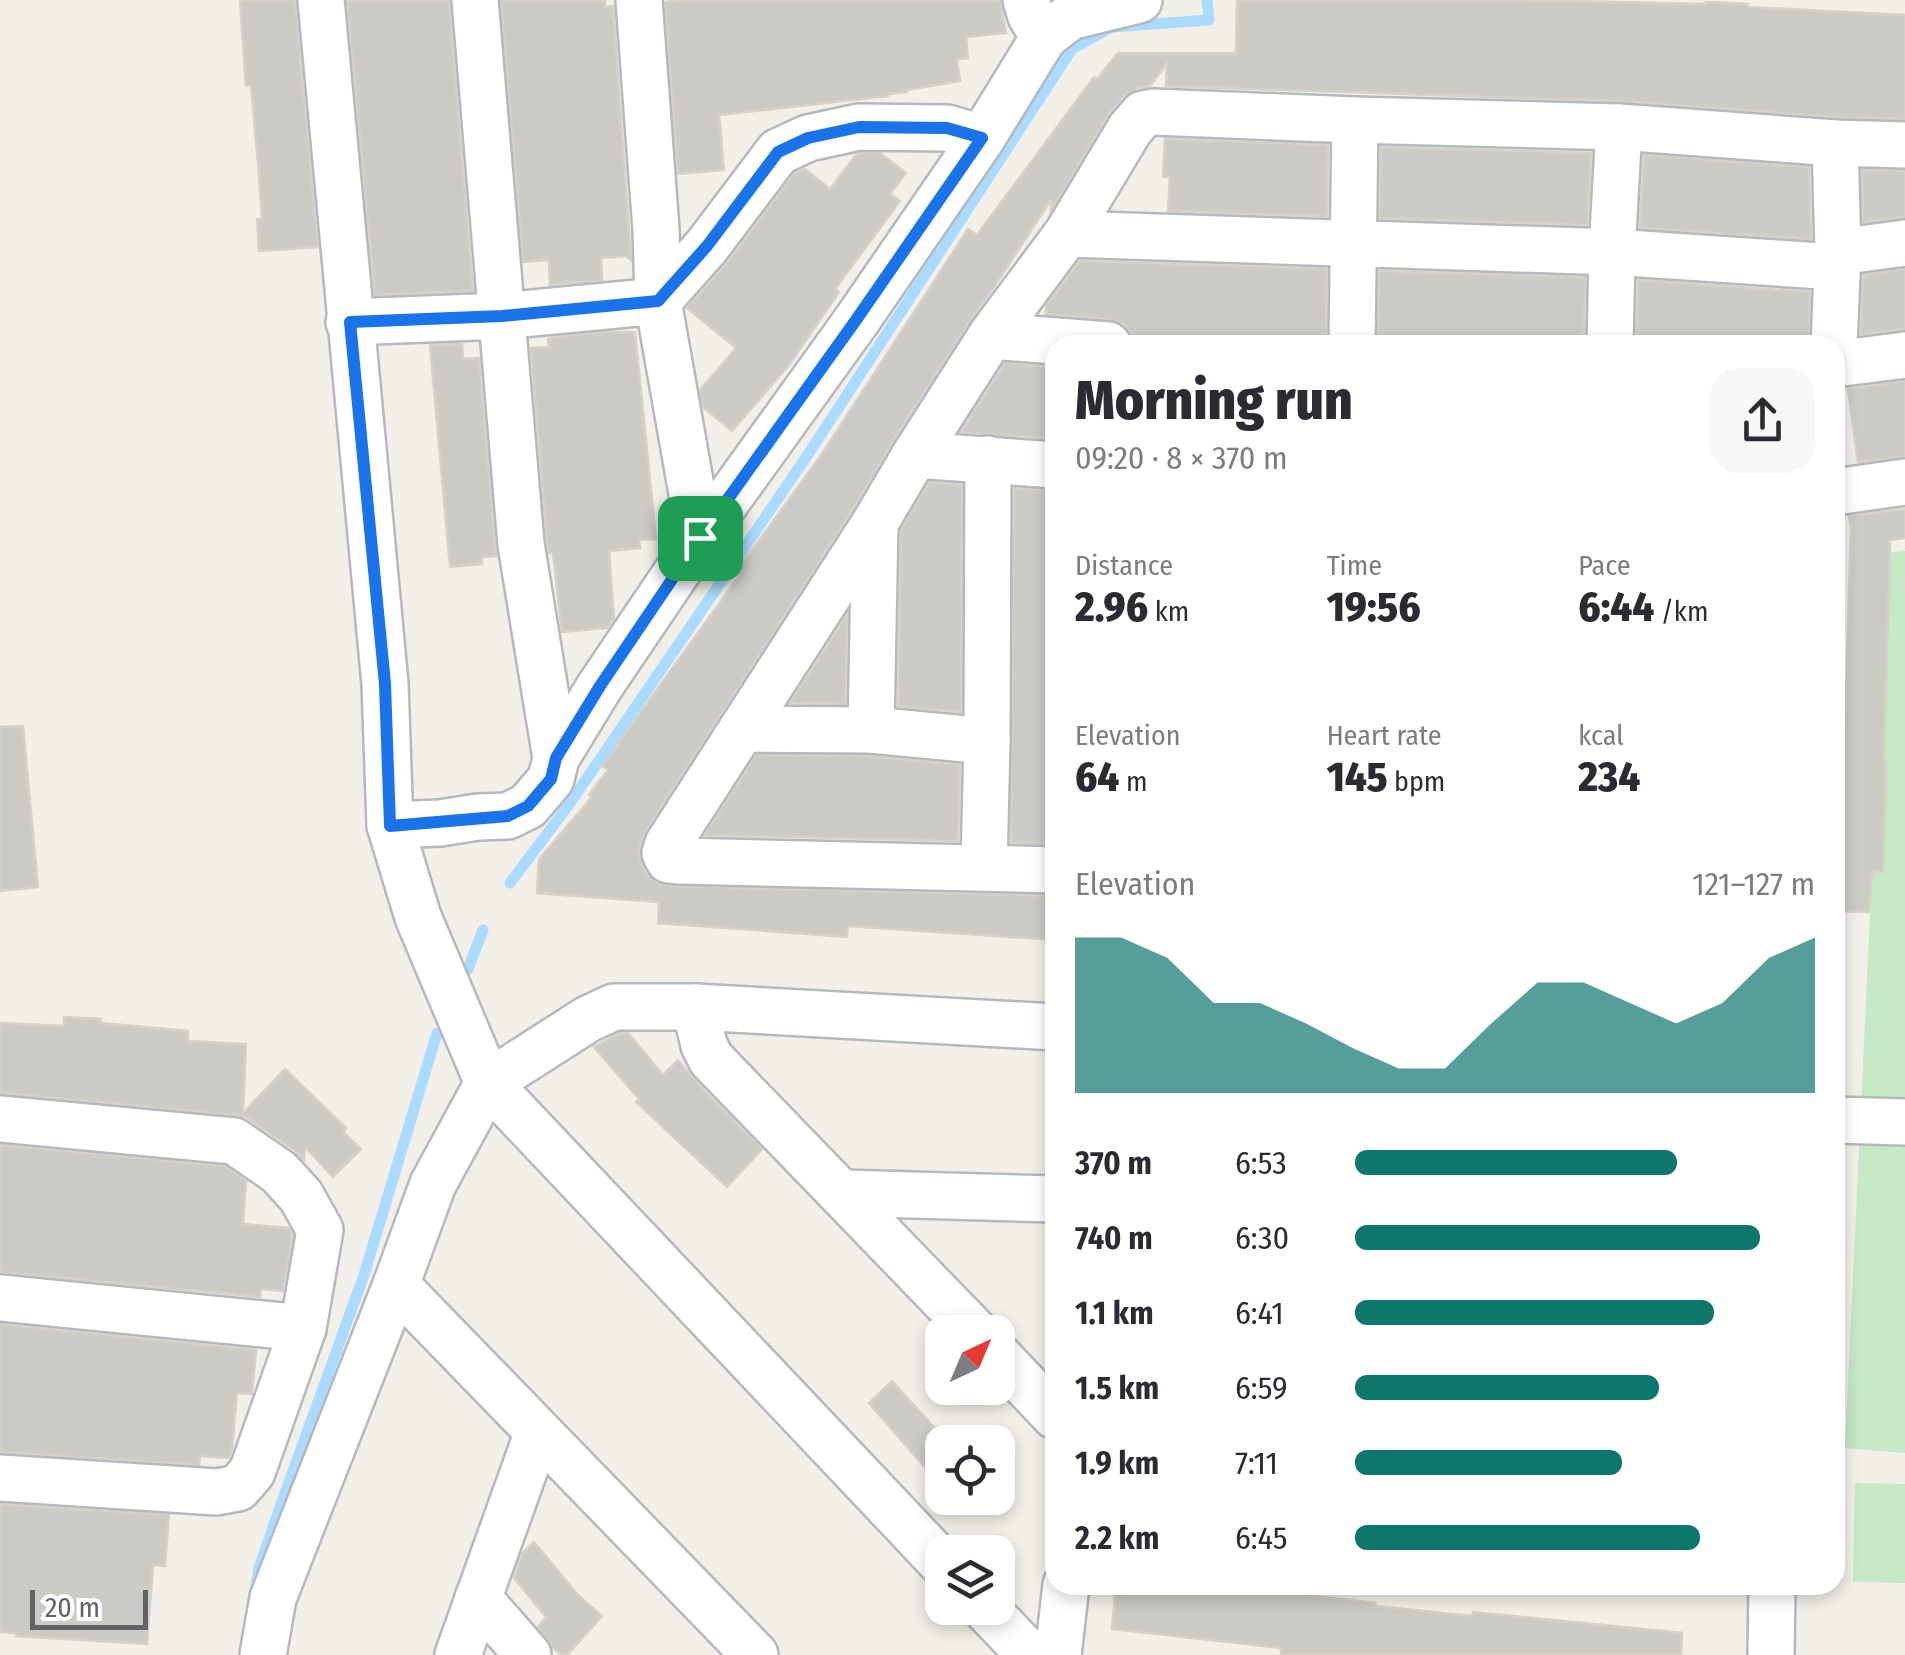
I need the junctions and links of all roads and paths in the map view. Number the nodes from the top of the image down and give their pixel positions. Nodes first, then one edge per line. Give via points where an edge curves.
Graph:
1 (321, 0) edge
2 (475, 0) edge
3 (639, 0) edge
4 (1140, 0) edge
5 (1035, 18) edge
6 (1355, 120) junction
7 (1618, 126) junction
8 (982, 138) junction
9 (1835, 142) junction
10 (1905, 145) edge
11 (1066, 234) junction
12 (1905, 243) edge
13 (1352, 244) junction
14 (1612, 252) junction
15 (1837, 259) junction
16 (658, 301) junction
17 (502, 316) junction
18 (350, 322) junction
19 (1352, 335) edge
20 (1610, 335) edge
21 (1834, 335) edge
22 (992, 336) junction
23 (1045, 340) edge
24 (1905, 355) edge
25 (1845, 363) edge
26 (916, 454) junction
27 (988, 459) junction
28 (1045, 464) edge
29 (1905, 482) edge
30 (1845, 491) edge
31 (876, 523) junction
32 (700, 538) junction
33 (742, 728) junction
34 (871, 730) junction
35 (987, 741) junction
36 (556, 758) junction
37 (390, 826) junction
38 (984, 867) junction
39 (1045, 870) edge
40 (695, 1007) junction
41 (1045, 1026) edge
42 (488, 1083) junction
43 (0, 1119) edge
44 (1845, 1120) edge
45 (1905, 1122) edge
46 (842, 1194) junction
47 (1045, 1199) edge
48 (396, 1286) junction
49 (0, 1298) edge
50 (959, 1315) edge
51 (303, 1328) junction
52 (1015, 1374) edge
53 (1045, 1405) edge
54 (538, 1432) junction
55 (0, 1478) edge
56 (925, 1544) edge
57 (1065, 1595) edge
58 (1772, 1595) edge
59 (478, 1598) junction
60 (1001, 1625) edge
61 (263, 1655) edge
62 (458, 1655) edge
63 (528, 1655) edge
64 (755, 1655) edge
65 (1030, 1655) edge
66 (1058, 1655) edge
67 (1770, 1655) edge

1 - 18 street
2 - 17 street
3 - 16 street
4 - 5 street
5 - 8 street
6 - 7 street
6 - 11 street via 1142,114
6 - 13 street
7 - 9 street
7 - 14 street
8 - 16 street via 947,128 859,127 778,152
8 - 32 street
9 - 10 street
9 - 15 street
11 - 13 street
11 - 22 street
12 - 15 street
13 - 14 street
13 - 19 street
14 - 15 street
14 - 20 street
15 - 21 street
16 - 17 street
16 - 32 street
17 - 18 street
17 - 36 street via 521,544
18 - 37 street via 385,684
22 - 23 street
22 - 26 street
24 - 25 street
26 - 27 street
26 - 31 street
27 - 28 street
27 - 35 street
29 - 30 street
31 - 33 street
31 - 34 street
32 - 36 street
33 - 34 street
33 - 38 street via 668,844 669,860
34 - 35 street
35 - 38 street
36 - 37 street via 551,779 528,806 508,816
37 - 42 street via 418,917
38 - 39 street
40 - 41 street
40 - 42 street via 614,1007
40 - 46 street via 711,1060
42 - 48 street via 432,1184
42 - 56 street
43 - 51 street via 234,1142 279,1172 320,1230
44 - 45 street
46 - 47 street
46 - 50 street
48 - 54 street
48 - 61 street via 273,1598
49 - 51 street
51 - 55 street via 252,1472 238,1488
52 - 53 street
54 - 59 street
54 - 64 street
57 - 66 street
58 - 67 street
59 - 62 street
59 - 63 street
60 - 65 street

